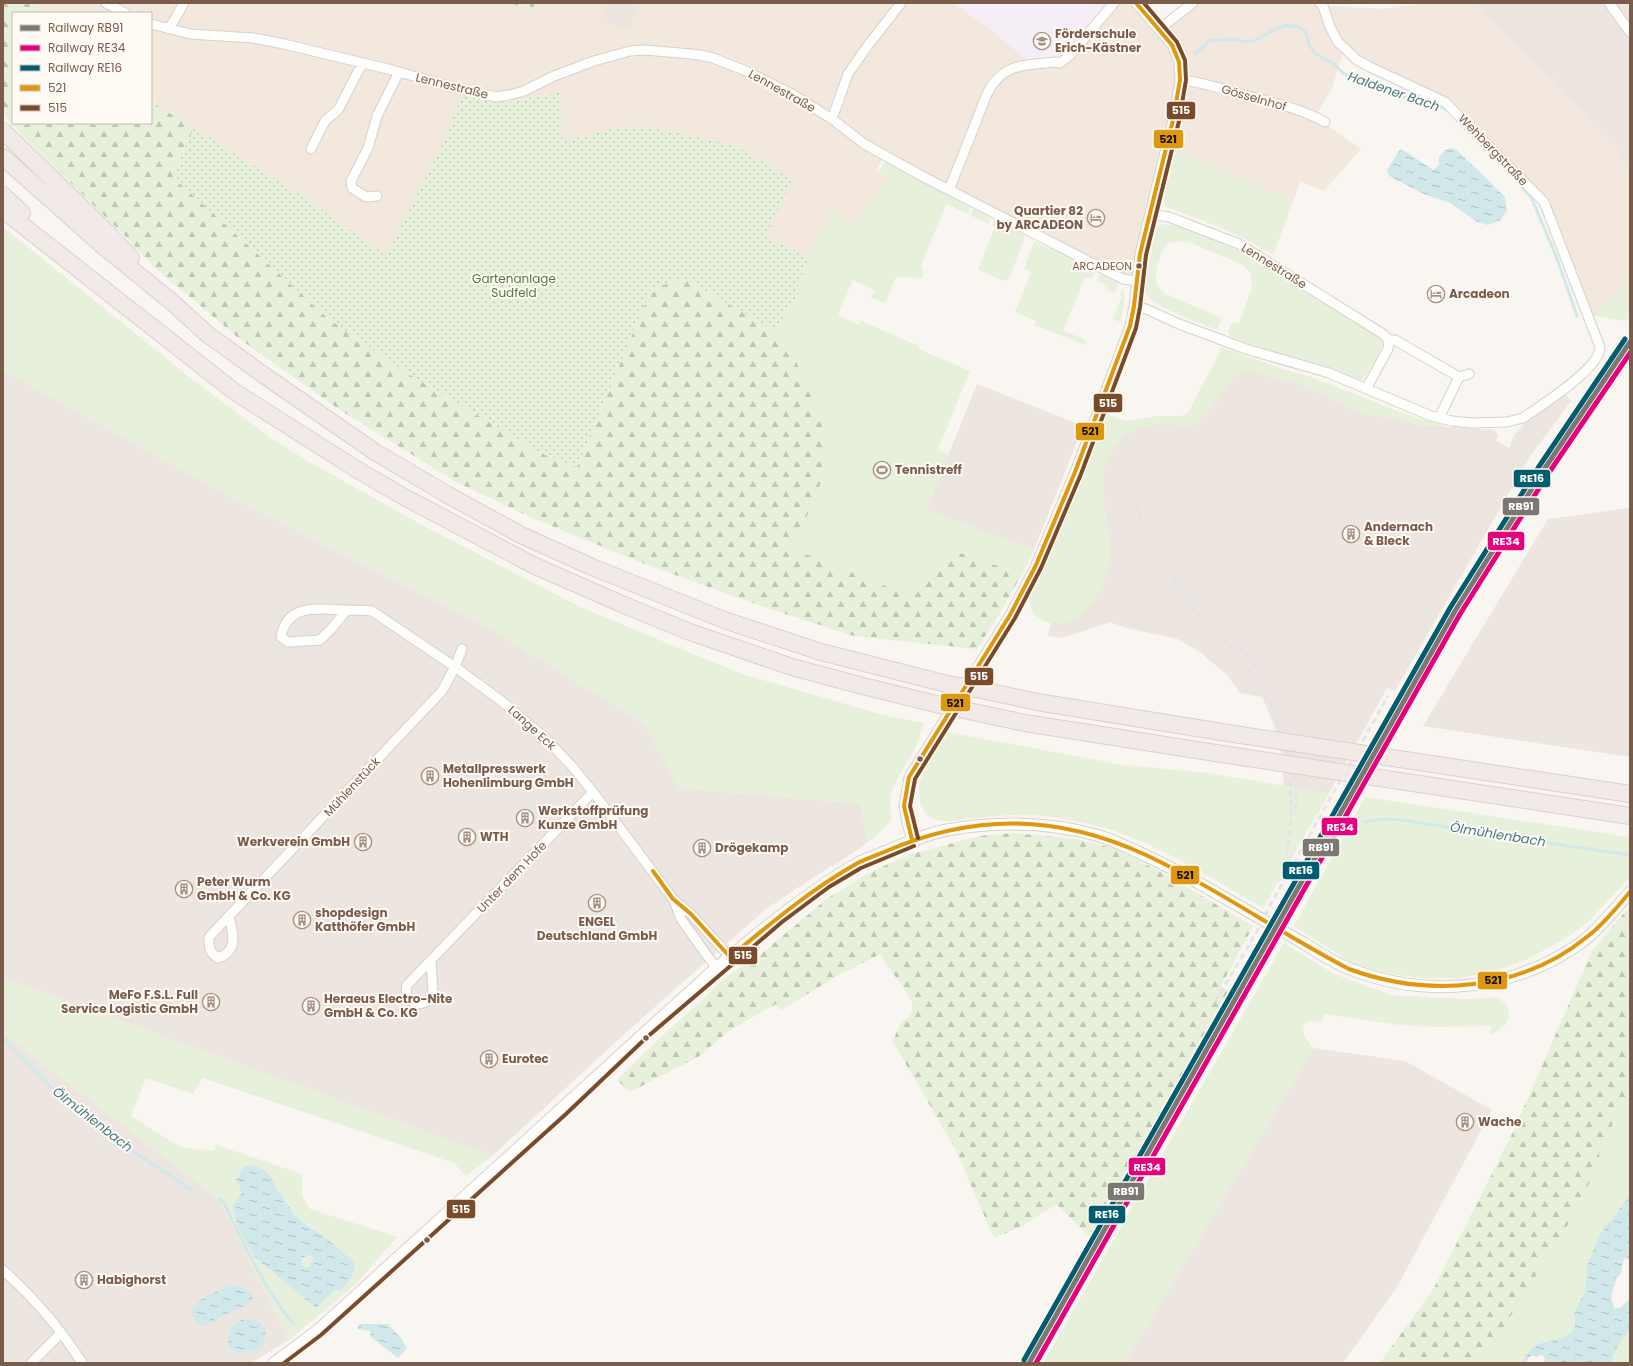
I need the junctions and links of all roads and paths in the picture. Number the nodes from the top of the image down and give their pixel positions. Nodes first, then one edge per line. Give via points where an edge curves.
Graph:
1 (106, 3) edge
2 (184, 3) edge
3 (901, 3) edge
4 (1114, 3) edge
5 (1136, 3) edge
6 (1193, 3) edge
7 (1320, 3) edge
8 (1610, 3) edge
9 (123, 12) edge
10 (152, 24) edge
11 (169, 29) junction
12 (1159, 29) junction
13 (1630, 32) edge
14 (362, 64) junction
15 (399, 72) junction
16 (1180, 80) junction
17 (832, 119) junction
18 (1325, 122) dead end
19 (5, 132) edge
20 (311, 149) dead end
21 (3, 157) edge
22 (949, 190) junction
23 (3, 195) edge
24 (377, 196) dead end
25 (3, 210) edge
26 (1150, 214) junction
27 (86, 273) junction
28 (1136, 280) junction
29 (172, 302) junction
30 (1134, 306) junction
31 (1389, 340) junction
32 (1468, 374) dead end
33 (1459, 377) junction
34 (1366, 389) junction
35 (1439, 418) junction
36 (347, 610) junction
37 (462, 649) dead end
38 (455, 667) junction
39 (593, 792) junction
40 (1630, 794) edge
41 (1630, 816) edge
42 (912, 840) junction
43 (1630, 892) edge
44 (673, 899) junction
45 (229, 916) dead end
46 (730, 957) junction
47 (431, 961) dead end
48 (716, 968) junction
49 (3, 1270) edge
50 (61, 1333) junction
51 (31, 1363) edge
52 (82, 1363) edge
53 (274, 1363) edge

1 - 9 street
2 - 11 street
3 - 17 street via 848,74
4 - 22 street via 1070,55 1060,63 1022,65 1004,72 997,78 987,94
5 - 12 street
6 - 12 street
7 - 35 street, Wehbergstraße via 1338,42 1357,60 1445,102 1544,202 1600,347 1600,353 1582,375 1523,418 1507,422 1472,423
8 - 13 street
10 - 11 street, Lennestraße
11 - 14 street, Lennestraße via 190,34 253,38
12 - 16 street via 1176,53
14 - 15 street, Lennestraße
14 - 20 street via 338,110 325,121
15 - 17 street, Lennestraße via 496,97 524,91 568,70 630,51 700,55 746,71 792,94
15 - 24 street, Lennestraße via 377,116 372,138 351,181 352,188 366,197
16 - 18 street, Gösselnhof via 1267,101
16 - 26 street via 1174,120
17 - 22 street, Lennestraße via 863,143
19 - 29 highway via 110,235
21 - 29 highway via 103,246
22 - 28 street, Lennestraße via 1123,279
23 - 27 highway
25 - 27 highway
26 - 28 street
26 - 31 street, Lennestraße via 1169,217 1239,244
27 - 41 highway, bridge via 235,392 387,487 533,565 668,623 758,656 863,686 1025,723
28 - 30 street
29 - 40 highway, bridge via 207,334 375,452 448,495 521,535 599,570 726,621 821,652 951,685 1037,702
30 - 34 street via 1246,349 1329,374
30 - 42 street via 1130,326 1115,367 1057,518 1033,571 1010,615 909,777 904,806
31 - 33 street, Lennestraße via 1395,340
31 - 34 street via 1388,349
32 - 33 street
33 - 35 street
34 - 35 street
36 - 36 street, Lange Eck via 304,610 293,616 282,630 281,637 288,642 320,640
36 - 38 street, Lange Eck via 372,612
37 - 38 street, Mühlenstück
38 - 39 street, Lange Eck via 544,737
38 - 45 street, Mühlenstück via 442,692
39 - 44 street, Lange Eck
39 - 47 street, Unter dem Hofe
42 - 43 street, bridge via 946,830 1000,824 1066,829 1097,836 1174,868 1349,969 1396,983 1443,986 1480,984 1517,976 1541,966 1582,942
42 - 46 street via 858,863 826,882
44 - 46 street, Lange Eck via 691,914
44 - 48 street, Lange Eck via 681,919
46 - 48 street
48 - 53 street via 317,1331
49 - 50 street via 39,1305
50 - 51 street
50 - 52 street

